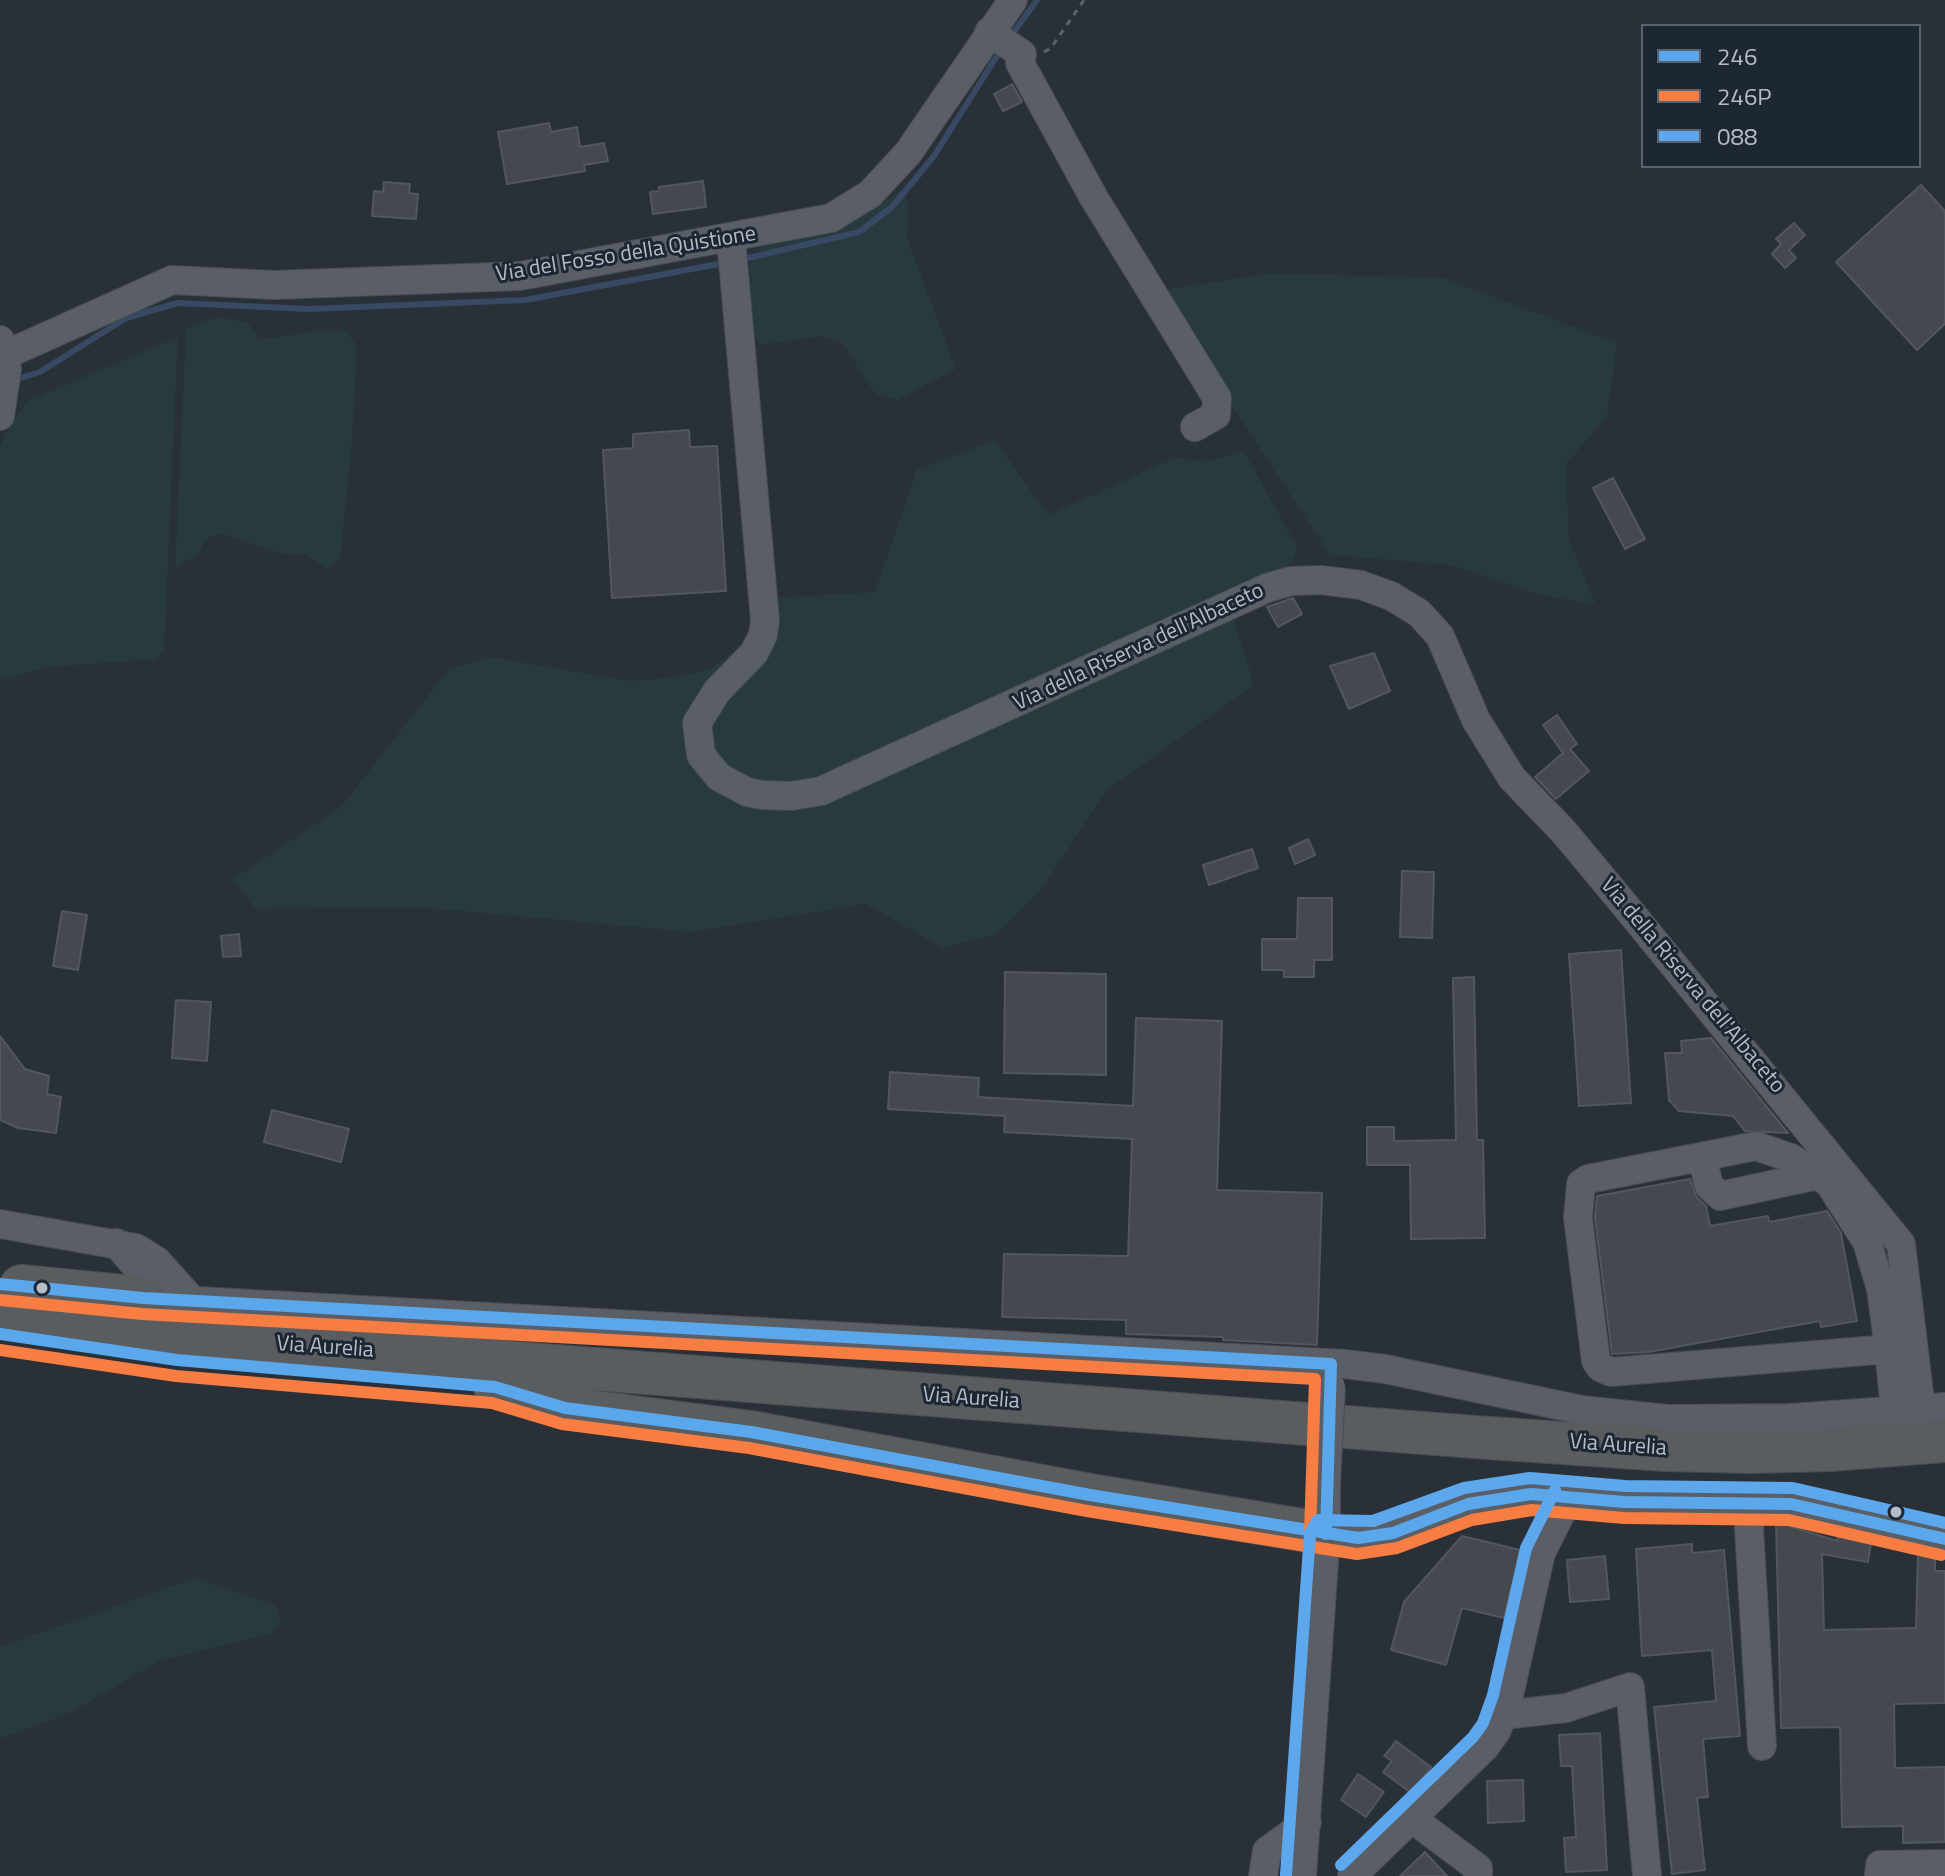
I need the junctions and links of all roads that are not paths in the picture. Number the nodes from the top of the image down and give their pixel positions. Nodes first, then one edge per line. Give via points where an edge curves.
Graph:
1 (1013, 0) edge
2 (1006, 43) junction
3 (734, 263) junction
4 (720, 325) dead end
5 (3, 375) edge
6 (1195, 427) dead end
7 (1702, 1157) junction
8 (1818, 1175) junction
9 (0, 1224) edge
10 (116, 1243) junction
11 (0, 1284) edge
12 (143, 1298) junction
13 (193, 1301) junction
14 (0, 1308) edge
15 (1865, 1319) dead end
16 (0, 1334) edge
17 (1880, 1350) junction
18 (1331, 1375) junction
19 (495, 1387) junction
20 (1927, 1417) edge
21 (1945, 1465) edge
22 (1569, 1497) junction
23 (1753, 1503) junction
24 (1326, 1534) junction
25 (1945, 1539) edge
26 (1503, 1715) junction
27 (1762, 1746) dead end
28 (1411, 1818) junction
29 (1307, 1822) junction
30 (1945, 1864) edge
31 (1263, 1876) edge
32 (1302, 1876) edge
33 (1352, 1876) edge
34 (1478, 1876) edge
35 (1647, 1876) edge
36 (1879, 1876) edge

1 - 2 street, Via del Fosso della Quistione
2 - 3 street, Via del Fosso della Quistione via 870,194
2 - 6 street via 1217,398 1216,415
3 - 4 street
3 - 5 street, Via del Fosso della Quistione via 274,285 177,279 152,287
3 - 20 street, Via della Riserva dell'Albaceto via 765,620 754,653 717,691 697,723 701,755 719,777 762,795 821,791 1291,581 1361,585 1391,596 1419,613 1440,636 1476,720 1512,778 1564,832 1901,1244
7 - 8 street via 1756,1146
7 - 8 street via 1709,1186 1720,1196
7 - 17 street via 1581,1184 1578,1218 1596,1361 1611,1372
8 - 17 street via 1829,1183 1867,1242 1881,1289
9 - 10 street
10 - 12 street via 140,1271
10 - 13 street via 150,1256
11 - 12 highway
12 - 13 street, Via Aurelia
13 - 18 street, Via Aurelia
14 - 20 highway, Via Aurelia via 219,1340 1507,1439 1751,1452 1831,1450
15 - 17 street
16 - 19 highway, Via Aurelia via 177,1360
17 - 20 street
18 - 20 street, Via Aurelia via 1372,1367 1636,1417
18 - 24 street, bridge
19 - 21 highway, Via Aurelia via 1485,1463 1756,1476
19 - 24 highway via 565,1408 751,1432
22 - 23 street
22 - 24 street via 1509,1495 1375,1537
22 - 26 street via 1541,1553
23 - 25 street via 1791,1504
23 - 27 street via 1749,1529
24 - 29 street
26 - 28 street via 1485,1747
26 - 35 street via 1566,1708 1630,1687
28 - 33 street
28 - 34 street via 1478,1868
29 - 31 street via 1267,1851
29 - 32 street
30 - 36 street via 1880,1865

